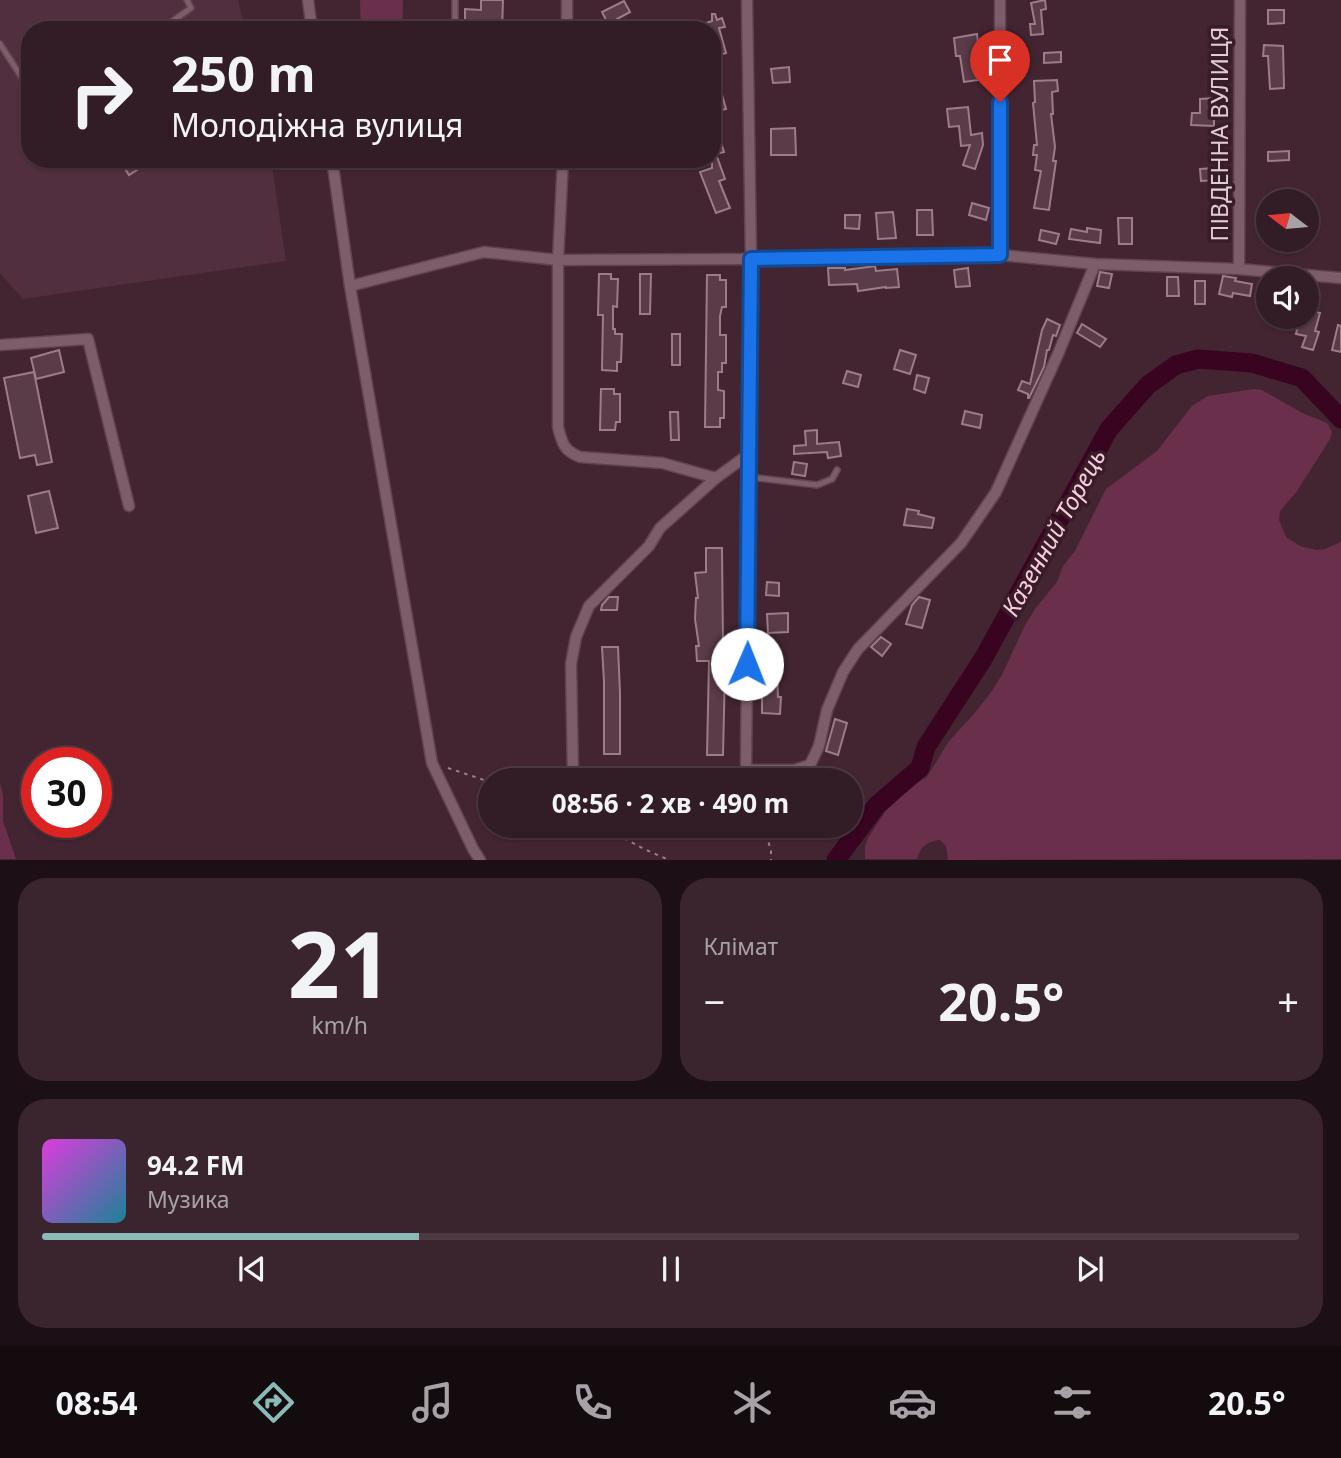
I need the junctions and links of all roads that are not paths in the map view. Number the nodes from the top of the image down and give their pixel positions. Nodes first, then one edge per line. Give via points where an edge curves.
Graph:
1 (187, 0) edge
2 (308, 0) edge
3 (455, 0) edge
4 (567, 0) edge
5 (747, 0) edge
6 (1000, 0) edge
7 (1240, 0) edge
8 (173, 21) edge
9 (311, 21) edge
10 (455, 21) edge
11 (567, 21) edge
12 (0, 44) edge
13 (21, 76) edge
14 (333, 168) edge
15 (563, 168) edge
16 (1000, 255) junction
17 (751, 259) junction
18 (558, 260) junction
19 (1095, 264) junction
20 (1239, 269) junction
21 (1341, 278) edge
22 (350, 286) junction
23 (0, 345) edge
24 (749, 454) junction
25 (836, 470) dead end
26 (749, 477) junction
27 (716, 478) junction
28 (129, 506) dead end
29 (573, 768) edge
30 (746, 768) edge
31 (800, 768) edge
32 (480, 859) edge

1 - 8 lane via 191,8
2 - 9 street
3 - 10 lane
4 - 11 street
5 - 17 street
6 - 16 street
7 - 20 street, ПІВДЕННА ВУЛИЦЯ
12 - 13 lane
14 - 22 street
15 - 18 street
16 - 17 street
16 - 19 street
17 - 18 street
17 - 24 street
18 - 22 street via 484,252
18 - 27 street via 558,427 570,454 662,463
19 - 20 street
19 - 31 street via 996,492 961,543 858,649 827,710 810,765
20 - 21 street
22 - 32 street via 432,763
23 - 28 street via 88,340
24 - 26 street
24 - 27 street
25 - 26 lane via 832,479 817,485
26 - 30 street
27 - 29 street via 660,528 649,546 589,606 576,637 572,664

